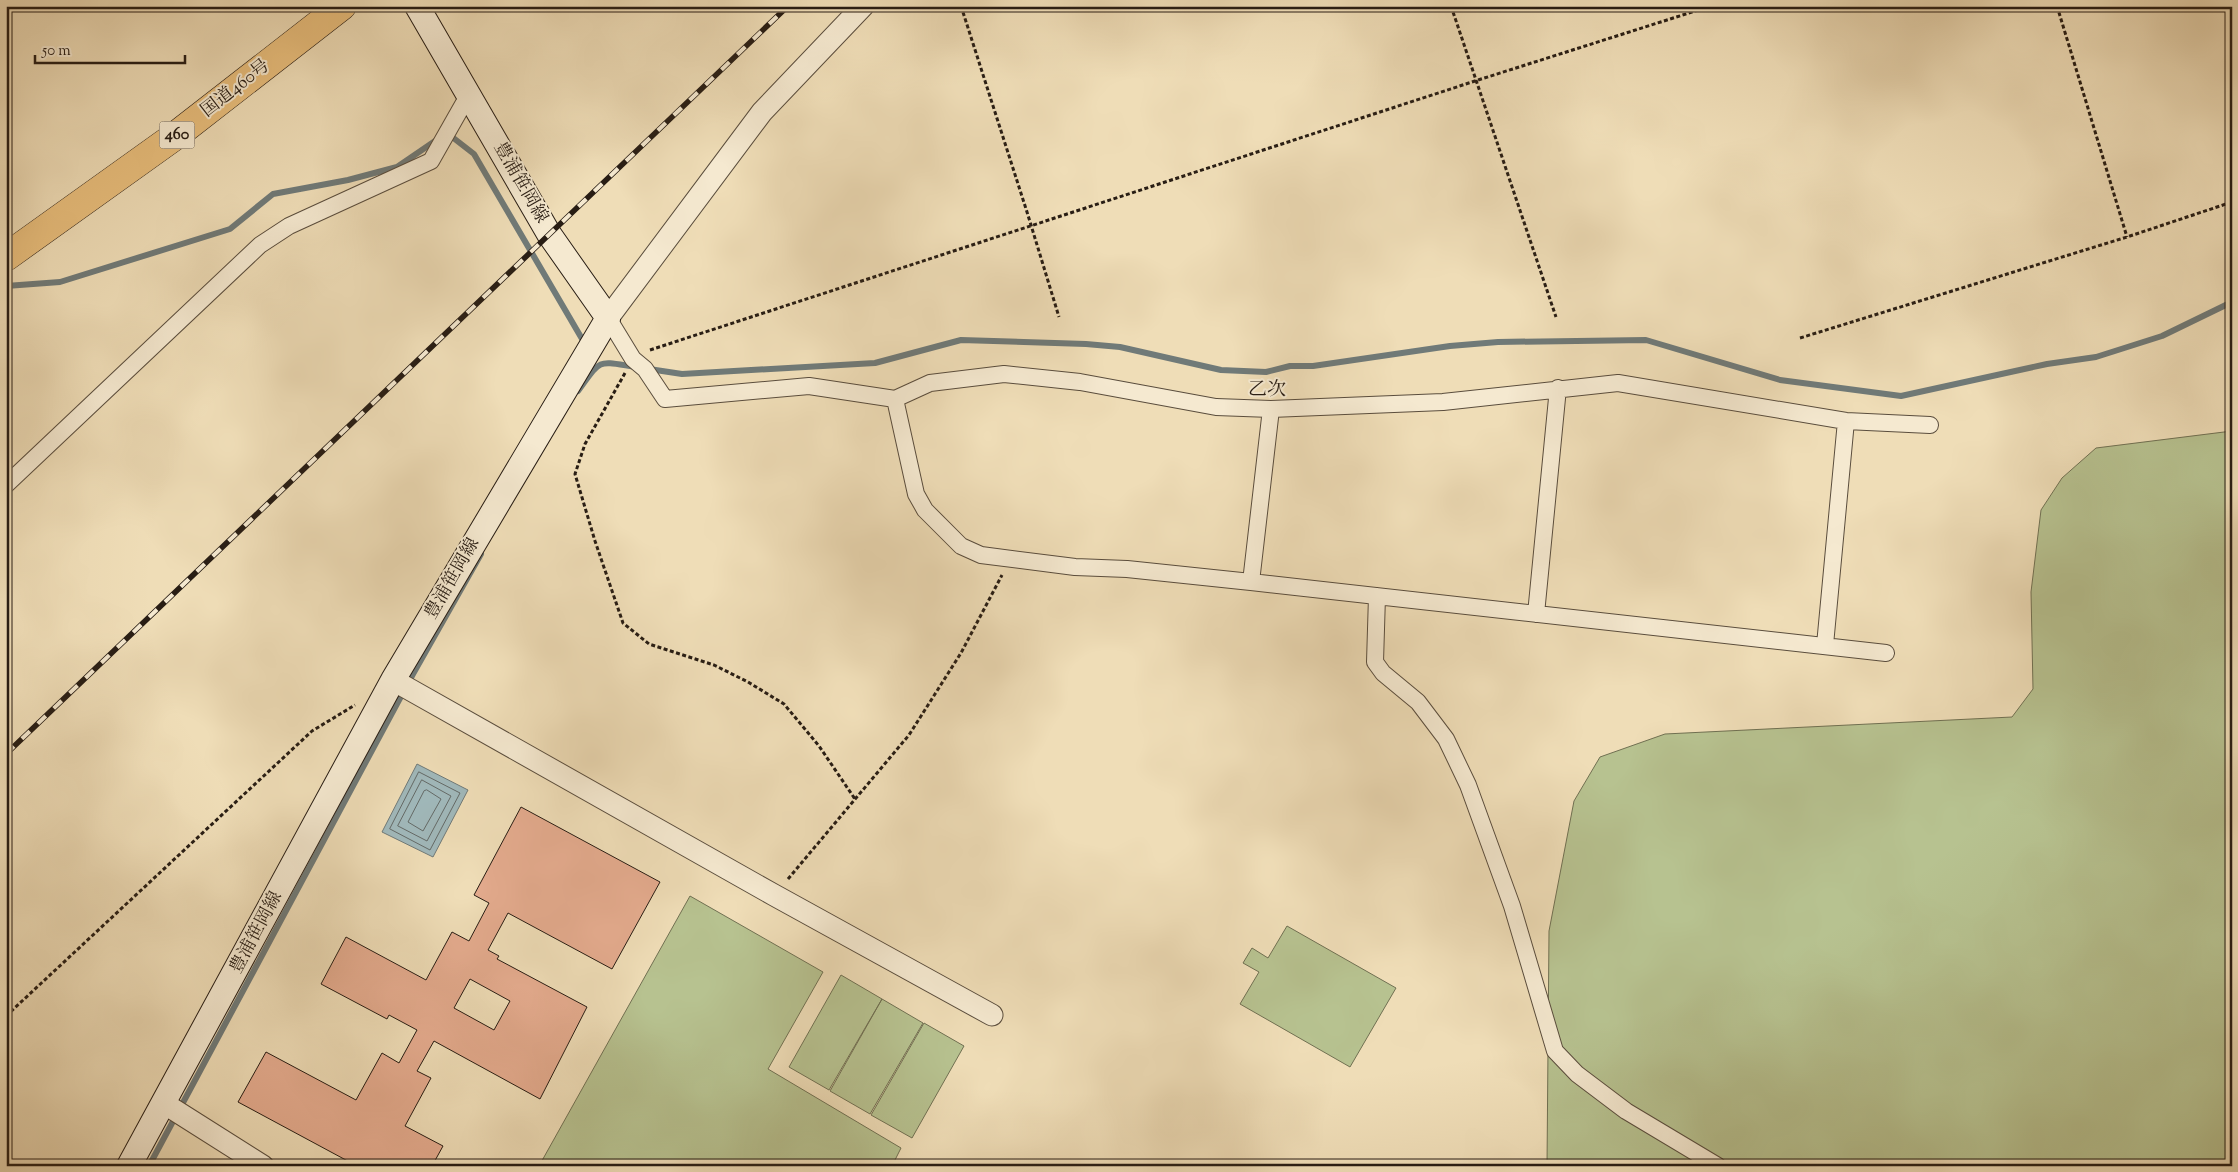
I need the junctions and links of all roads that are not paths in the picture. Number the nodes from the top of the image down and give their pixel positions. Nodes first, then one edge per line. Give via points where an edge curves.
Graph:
1 (342, 6) edge
2 (418, 6) edge
3 (863, 6) edge
4 (469, 94) junction
5 (6, 257) edge
6 (608, 318) junction
7 (1558, 388) junction
8 (895, 399) junction
9 (1272, 409) junction
10 (1846, 421) junction
11 (1930, 424) dead end
12 (6, 485) edge
13 (1251, 582) junction
14 (1377, 596) junction
15 (1536, 614) junction
16 (1824, 645) junction
17 (1886, 653) dead end
18 (393, 680) junction
19 (992, 1015) dead end
20 (165, 1104) junction
21 (129, 1166) edge
22 (262, 1166) edge
23 (1718, 1166) edge

1 - 5 highway, 国道460号 / 460 via 175,136
2 - 4 main road, 豊浦笹岡線
3 - 6 street via 762,112
4 - 6 main road, 豊浦笹岡線 via 549,234
4 - 12 street via 431,161 289,226 260,245
6 - 8 street via 633,359 645,369 665,399 809,386
6 - 18 main road, 豊浦笹岡線
7 - 9 street via 1443,402
7 - 10 street via 1618,383
7 - 15 street
8 - 9 street via 930,383 1004,374 1080,382 1216,407
8 - 13 street via 916,494 925,510 961,546 981,556
9 - 13 street
10 - 11 street
10 - 16 street
13 - 14 street
14 - 15 street
14 - 23 street via 1375,662 1383,673 1418,702 1446,739 1468,785 1512,906 1555,1051 1577,1074 1626,1111
15 - 16 street
16 - 17 street
18 - 19 street
18 - 20 main road, 豊浦笹岡線
20 - 21 main road, 豊浦笹岡線
20 - 22 street

